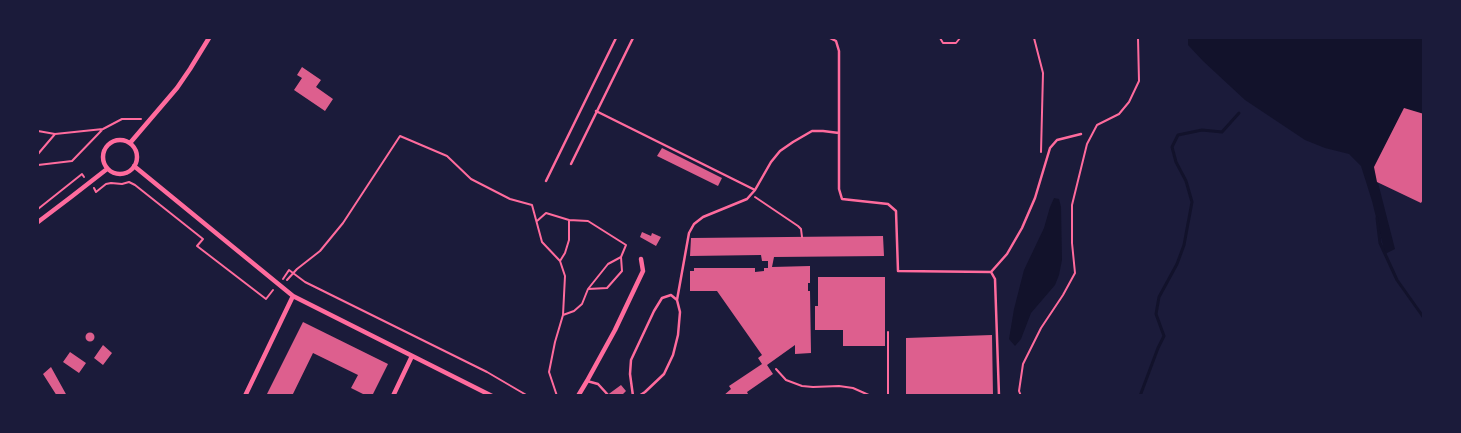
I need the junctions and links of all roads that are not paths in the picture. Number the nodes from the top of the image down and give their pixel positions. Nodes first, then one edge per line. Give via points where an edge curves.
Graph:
1 (209, 38) edge
2 (616, 38) edge
3 (633, 38) edge
4 (830, 38) edge
5 (596, 111) junction
6 (839, 133) junction
7 (1081, 134) dead end
8 (130, 143) junction
9 (570, 164) dead end
10 (134, 166) junction
11 (107, 169) junction
12 (546, 180) dead end
13 (755, 190) junction
14 (38, 222) edge
15 (642, 259) dead end
16 (991, 272) junction
17 (293, 296) junction
18 (677, 300) junction
19 (412, 356) junction
20 (587, 382) junction
21 (245, 396) edge
22 (393, 396) edge
23 (492, 396) edge
24 (578, 396) edge
25 (609, 396) edge
26 (633, 396) edge
27 (639, 396) edge
28 (999, 396) edge

1 - 8 street via 177,88
2 - 12 lane
3 - 5 lane
4 - 6 lane via 836,41 839,51
5 - 9 lane
5 - 13 lane
6 - 13 lane via 812,131 780,151
6 - 16 lane via 839,189 842,199 888,204 896,211 898,271
7 - 16 lane via 1057,140 1050,148 1022,228 1007,254
8 - 10 street via 137,156
8 - 11 street via 119,140 109,144 103,153
10 - 11 street via 121,174
10 - 17 street
11 - 14 street
13 - 18 lane via 747,199 694,224 689,233
15 - 20 street via 643,271
16 - 28 lane via 996,279
17 - 19 street
17 - 21 street
18 - 26 lane via 671,294 662,298 654,311 632,360
18 - 27 lane via 680,312 673,355 664,374
19 - 22 street
19 - 23 street
20 - 24 street
20 - 25 lane via 598,384

